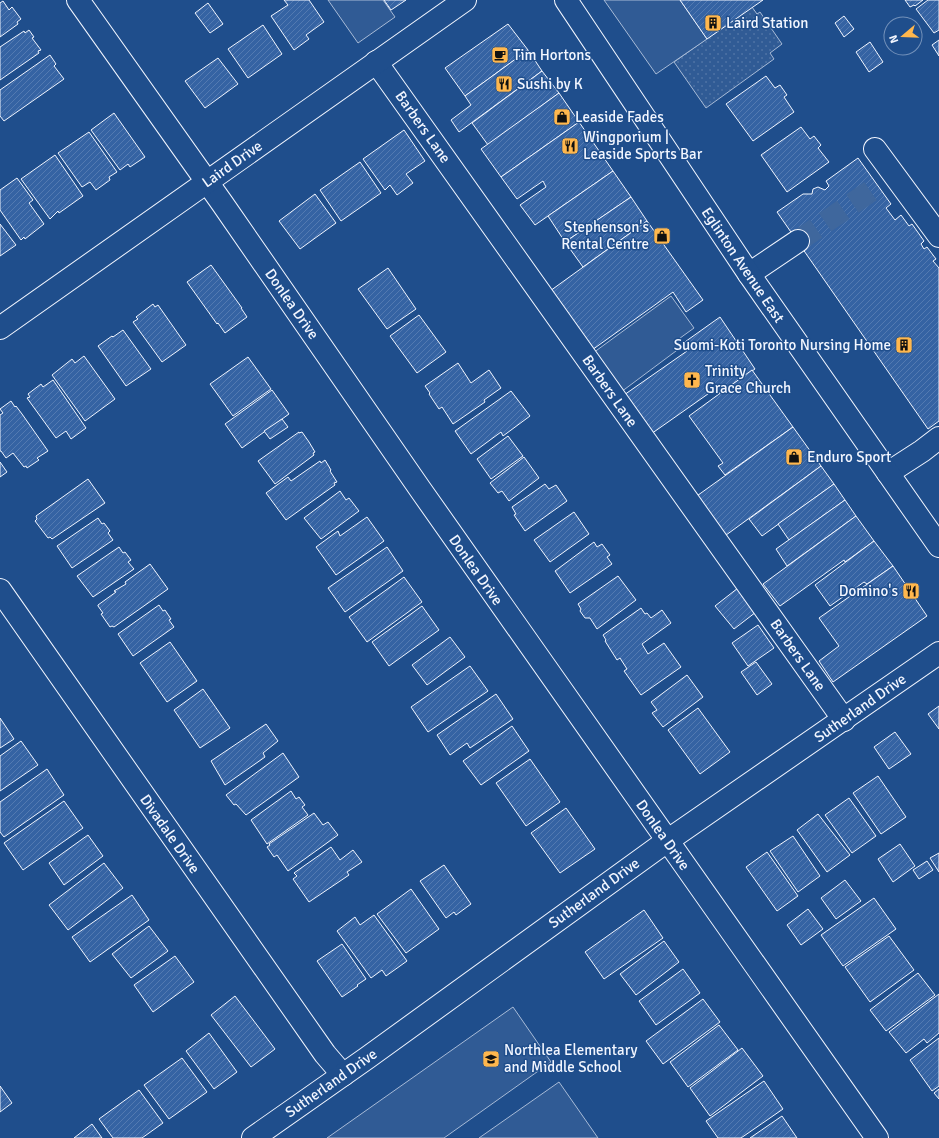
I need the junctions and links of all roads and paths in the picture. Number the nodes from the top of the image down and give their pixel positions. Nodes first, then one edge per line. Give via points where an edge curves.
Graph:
1 (78, 0) edge
2 (465, 0) edge
3 (566, 0) edge
4 (376, 62) junction
5 (875, 149) dead end
6 (207, 182) junction
7 (939, 236) edge
8 (798, 241) tunnel mouth
9 (749, 274) junction
10 (0, 328) edge
11 (939, 438) edge
12 (888, 473) junction
13 (939, 546) edge
14 (0, 590) edge
15 (939, 653) edge
16 (844, 720) junction
17 (667, 840) junction
18 (343, 1074) junction
19 (253, 1138) edge
20 (877, 1138) edge

1 - 6 street, Donlea Drive
2 - 4 street, Laird Drive
3 - 9 street, Eglinton Avenue East
4 - 6 street, Laird Drive
4 - 16 street, Barbers Lane
5 - 7 street via 886,181
6 - 10 street, Laird Drive
6 - 17 street, Donlea Drive
8 - 9 street
9 - 12 street, Eglinton Avenue East
11 - 12 street
12 - 13 street, Eglinton Avenue East
14 - 18 street, Divadale Drive via 325,1054
15 - 16 street, Sutherland Drive
16 - 17 street, Sutherland Drive
17 - 18 street, Sutherland Drive
17 - 20 street, Donlea Drive
18 - 19 street, Sutherland Drive

